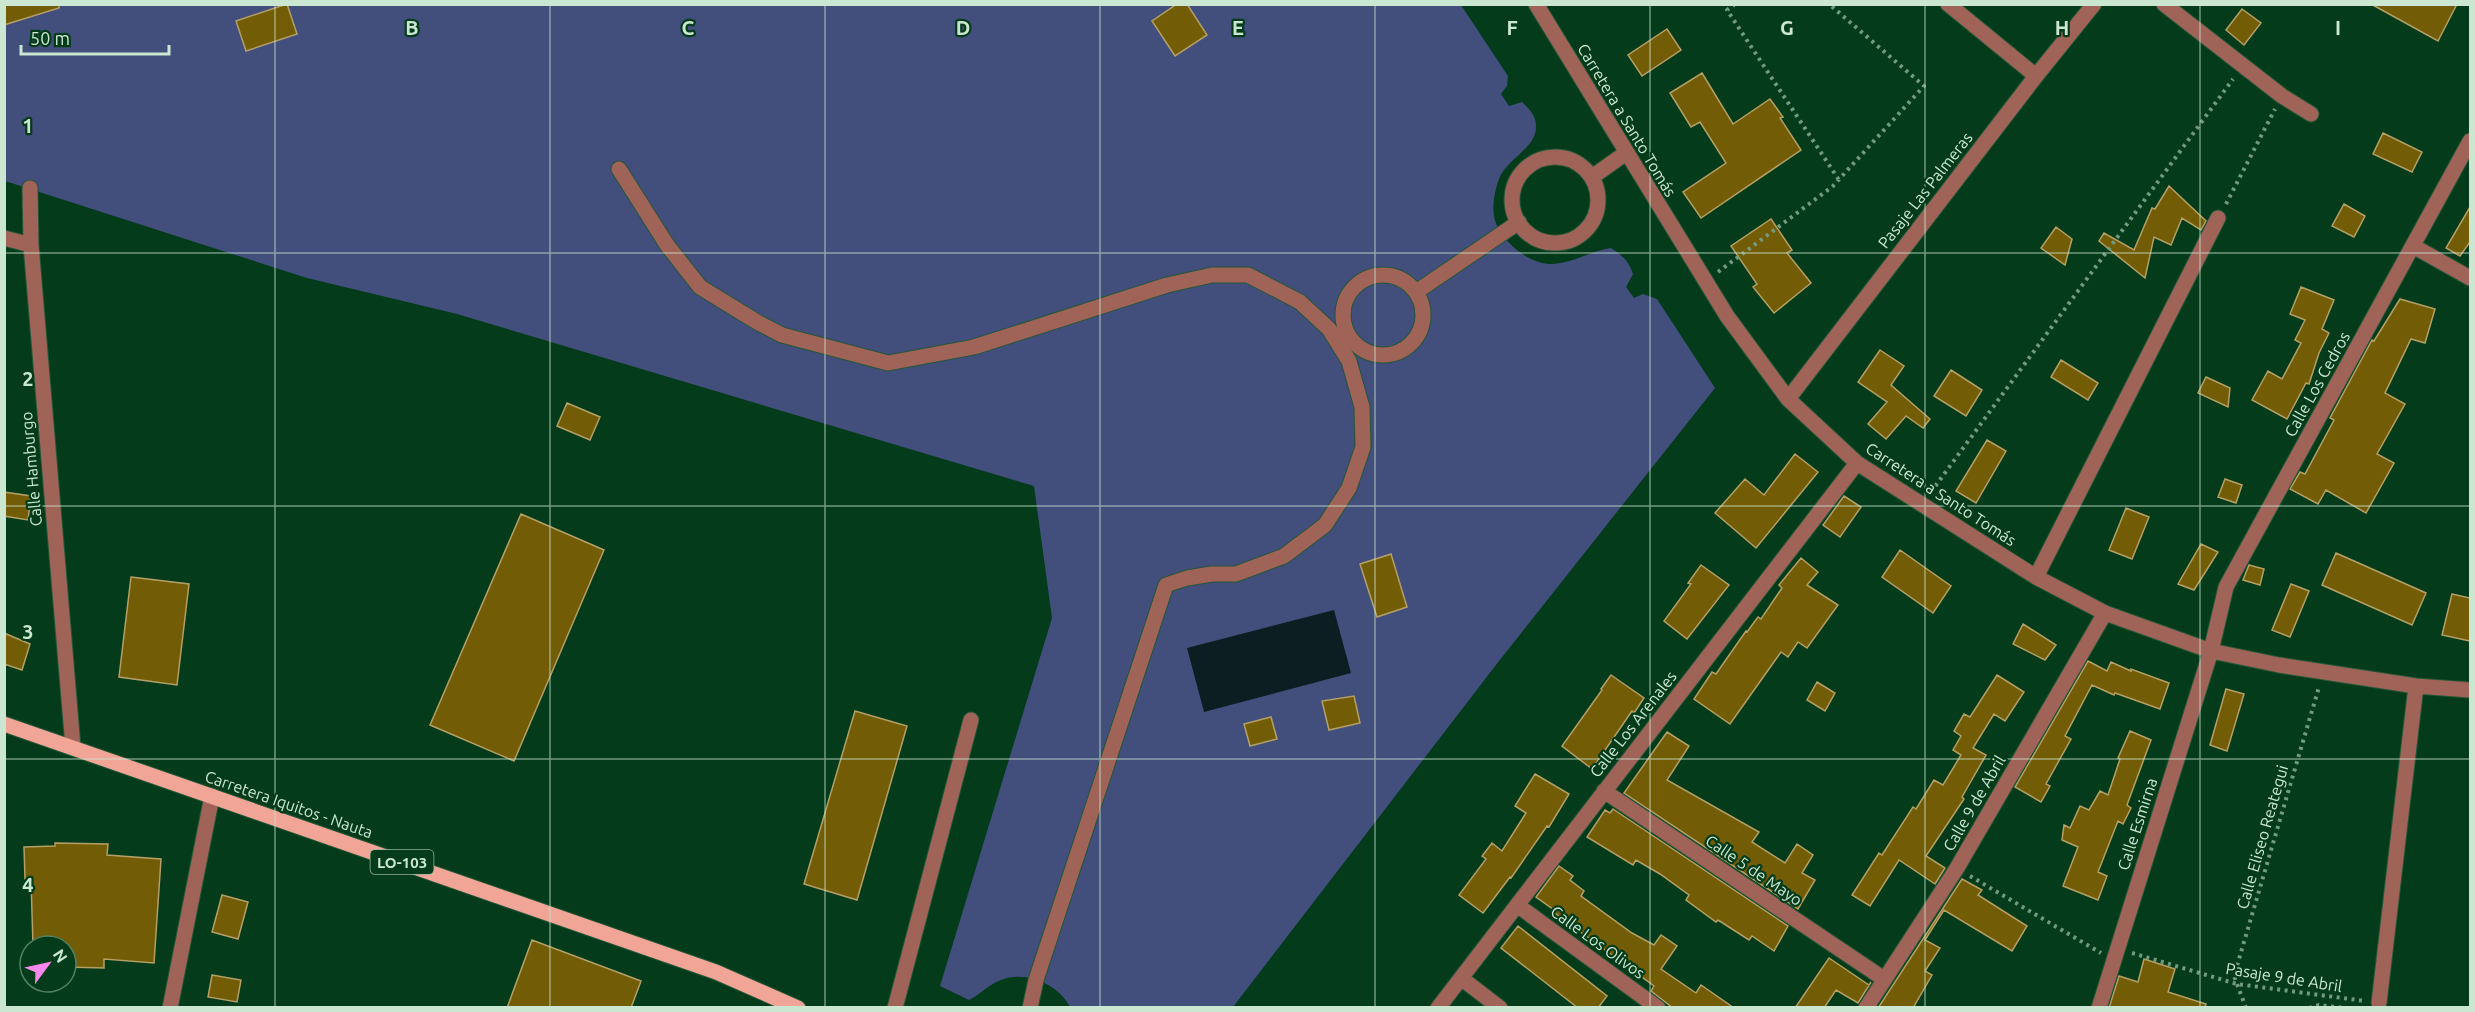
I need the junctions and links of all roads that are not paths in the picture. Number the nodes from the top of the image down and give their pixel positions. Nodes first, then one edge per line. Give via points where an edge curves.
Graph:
1 (1536, 4) edge
2 (1948, 4) edge
3 (2094, 4) edge
4 (2164, 4) edge
5 (2036, 76) junction
6 (2311, 114) dead end
7 (2470, 141) edge
8 (1626, 153) junction
9 (619, 169) dead end
10 (1592, 177) junction
11 (30, 188) dead end
12 (2218, 218) road end
13 (1519, 222) junction
14 (4, 238) edge
15 (31, 245) junction
16 (2413, 246) junction
17 (2470, 278) edge
18 (1416, 292) junction
19 (1344, 340) junction
20 (1788, 399) junction
21 (1857, 463) junction
22 (2036, 577) junction
23 (2105, 613) junction
24 (2211, 651) junction
25 (2416, 686) junction
26 (2470, 690) edge
27 (971, 720) dead end
28 (4, 724) edge
29 (73, 747) junction
30 (1605, 791) junction
31 (212, 796) junction
32 (1517, 905) junction
33 (1461, 978) junction
34 (1884, 979) junction
35 (2379, 1004) road end
36 (170, 1008) edge
37 (798, 1008) edge
38 (895, 1008) edge
39 (1030, 1008) edge
40 (1438, 1008) edge
41 (1500, 1008) edge
42 (1658, 1008) edge
43 (1866, 1008) edge
44 (2099, 1008) edge

1 - 8 street, Carretera a Santo Tomás
2 - 5 street
3 - 5 street, Pasaje Las Palmeras
4 - 6 street
5 - 20 street, Pasaje Las Palmeras
7 - 16 street, Calle Los Cedros
8 - 10 street
8 - 20 street, Carretera a Santo Tomás via 1727,316
9 - 19 street via 667,245 700,287 782,334 888,363 974,347 1167,285 1212,275 1248,275 1300,302
10 - 13 street via 1585,168 1565,158 1543,158 1533,163 1517,179 1513,190 1514,212
10 - 13 street via 1597,187 1598,210 1587,230 1578,237 1546,242 1526,231
11 - 15 street, Calle Hamburgo
12 - 22 street
13 - 18 street
14 - 15 street
15 - 29 street, Calle Hamburgo
16 - 17 street
16 - 24 street, Calle Los Cedros via 2226,587
18 - 19 street via 1390,276 1360,282 1344,308
18 - 19 street via 1423,323 1420,333 1406,348 1387,356 1376,355
19 - 39 street via 1362,407 1363,447 1349,488 1325,525 1284,556 1236,574 1212,574 1166,585
20 - 21 street, Carretera a Santo Tomás
21 - 22 street, Carretera a Santo Tomás
21 - 30 street, Calle Los Arenales
22 - 23 street, Carretera a Santo Tomás
23 - 24 street, Carretera a Santo Tomás
23 - 34 street, Calle 9 de Abril via 1957,868
24 - 25 street, Carretera a Santo Tomás
24 - 44 street, Calle Esmirna
25 - 26 street, Carretera a Santo Tomás
25 - 35 street
27 - 38 street
28 - 29 main road, Carretera Iquitos - Nauta / LO-103
29 - 31 main road, Carretera Iquitos - Nauta / LO-103
30 - 32 street, Calle Los Arenales
30 - 34 street, Calle 5 de Mayo
31 - 36 street
31 - 37 main road, Carretera Iquitos - Nauta / LO-103 via 716,972
32 - 33 street, Calle Los Arenales
32 - 42 street, Calle Los Olivos
33 - 40 street, Calle Los Arenales
33 - 41 street
34 - 43 street, Calle 9 de Abril

